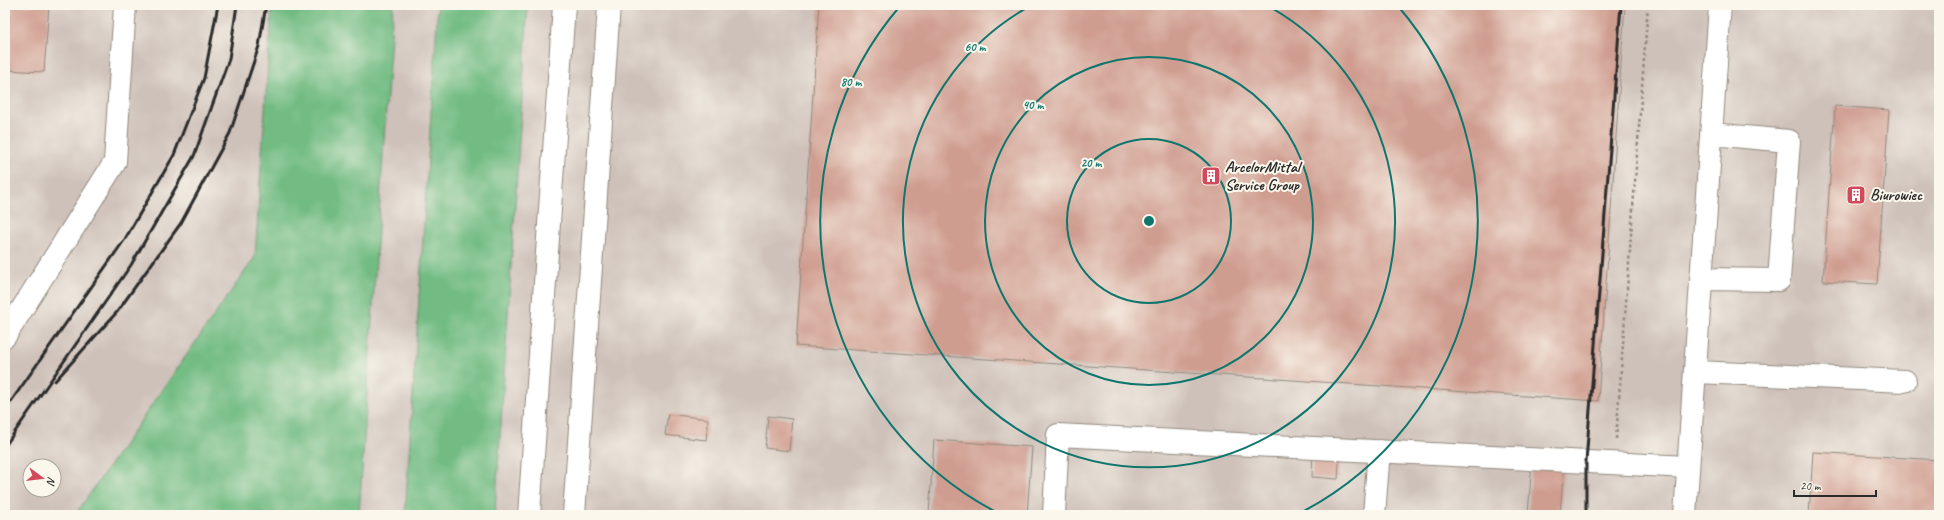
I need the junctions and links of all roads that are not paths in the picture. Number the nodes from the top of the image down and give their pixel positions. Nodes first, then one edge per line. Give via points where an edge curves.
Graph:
1 (125, 5) edge
2 (564, 5) edge
3 (609, 5) edge
4 (1720, 5) edge
5 (1711, 134) junction
6 (1701, 279) junction
7 (5, 336) edge
8 (1695, 372) junction
9 (1905, 381) dead end
10 (1378, 451) junction
11 (1688, 467) junction
12 (529, 515) edge
13 (574, 515) edge
14 (1054, 515) edge
15 (1374, 515) edge
16 (1685, 515) edge

1 - 7 lane via 115,162
2 - 12 lane
3 - 13 lane
4 - 5 lane
5 - 6 lane
5 - 6 lane via 1788,141 1779,280
6 - 8 lane
8 - 9 lane
8 - 11 lane
10 - 11 lane
10 - 14 lane via 1058,435
10 - 15 lane
11 - 16 lane

